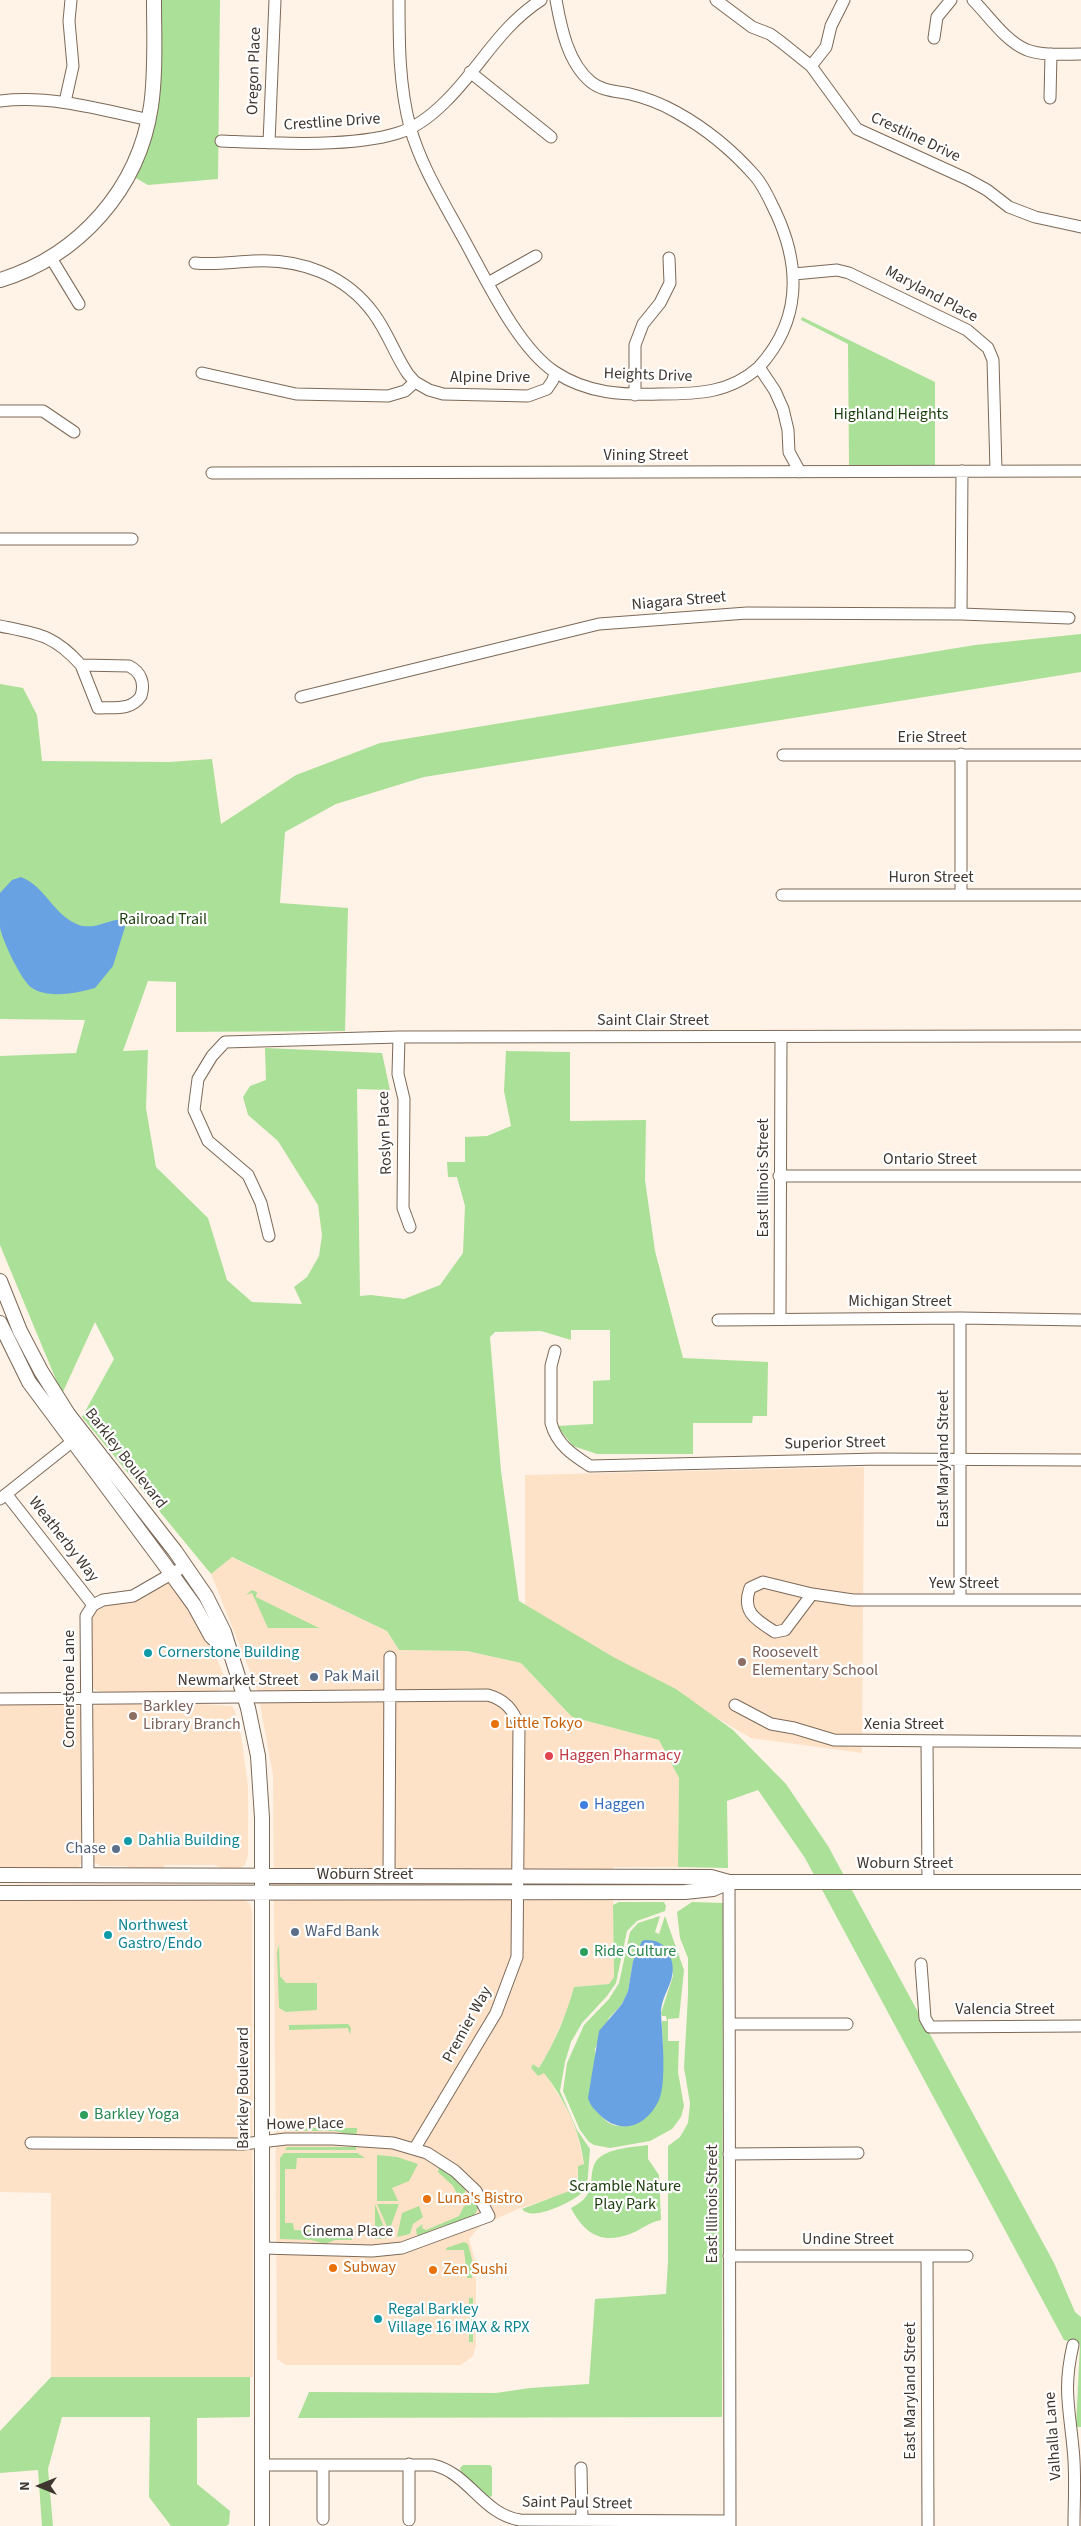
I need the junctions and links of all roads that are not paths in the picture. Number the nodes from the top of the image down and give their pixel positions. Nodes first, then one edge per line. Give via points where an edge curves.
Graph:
1 (71, 0) edge
2 (154, 0) edge
3 (274, 0) edge
4 (399, 0) edge
5 (540, 0) edge
6 (556, 0) edge
7 (716, 0) edge
8 (844, 0) edge
9 (951, 0) edge
10 (973, 0) edge
11 (934, 38) dead end
12 (1051, 54) junction
13 (1081, 54) edge
14 (811, 66) junction
15 (470, 72) junction
16 (1050, 98) dead end
17 (0, 101) edge
18 (65, 102) junction
19 (149, 120) junction
20 (410, 127) junction
21 (550, 137) dead end
22 (221, 141) dead end
23 (269, 143) junction
24 (1081, 227) edge
25 (536, 256) dead end
26 (51, 258) junction
27 (669, 258) dead end
28 (196, 263) dead end
29 (794, 274) junction
30 (0, 280) edge
31 (488, 283) junction
32 (79, 304) dead end
33 (759, 367) junction
34 (555, 372) junction
35 (202, 373) dead end
36 (415, 382) junction
37 (634, 395) junction
38 (0, 411) edge
39 (74, 432) dead end
40 (996, 470) junction
41 (962, 471) junction
42 (1081, 471) edge
43 (800, 472) junction
44 (212, 473) dead end
45 (132, 538) dead end
46 (0, 539) edge
47 (961, 614) junction
48 (1069, 618) dead end
49 (0, 626) edge
50 (81, 665) junction
51 (301, 697) dead end
52 (961, 754) junction
53 (783, 755) dead end
54 (1081, 755) edge
55 (961, 894) junction
56 (782, 895) dead end
57 (1081, 895) edge
58 (1081, 1036) edge
59 (399, 1037) junction
60 (781, 1037) junction
61 (779, 1176) junction
62 (1081, 1176) edge
63 (410, 1227) dead end
64 (269, 1236) dead end
65 (0, 1281) edge
66 (780, 1318) junction
67 (960, 1318) junction
68 (718, 1320) dead end
69 (1081, 1320) edge
70 (0, 1323) edge
71 (556, 1351) dead end
72 (78, 1437) junction
73 (960, 1459) junction
74 (1081, 1460) edge
75 (4, 1497) edge
76 (185, 1566) junction
77 (172, 1574) junction
78 (812, 1594) junction
79 (960, 1600) junction
80 (1081, 1600) edge
81 (93, 1605) junction
82 (230, 1654) junction
83 (390, 1657) dead end
84 (390, 1696) junction
85 (244, 1697) junction
86 (87, 1698) junction
87 (0, 1699) edge
88 (735, 1704) dead end
89 (927, 1741) junction
90 (1081, 1742) edge
91 (0, 1875) edge
92 (88, 1876) junction
93 (262, 1876) junction
94 (389, 1876) junction
95 (519, 1877) junction
96 (729, 1882) junction
97 (928, 1882) junction
98 (1081, 1882) edge
99 (262, 1892) junction
100 (519, 1892) junction
101 (0, 1893) edge
102 (921, 1964) dead end
103 (729, 2024) junction
104 (847, 2024) dead end
105 (1081, 2026) edge
106 (262, 2142) junction
107 (31, 2143) dead end
108 (415, 2148) junction
109 (858, 2153) dead end
110 (729, 2154) junction
111 (489, 2216) joint
112 (262, 2248) junction
113 (729, 2256) junction
114 (927, 2256) junction
115 (966, 2256) dead end
116 (1073, 2345) dead end
117 (409, 2464) junction
118 (262, 2465) junction
119 (324, 2465) junction
120 (581, 2468) dead end
121 (1077, 2504) edge
122 (323, 2519) dead end
123 (409, 2520) dead end
124 (582, 2520) junction
125 (730, 2523) edge
126 (262, 2526) edge
127 (928, 2526) edge
128 (1074, 2526) edge

1 - 18 street via 69,21 73,66
2 - 19 main road via 153,92
3 - 23 street, Oregon Place
4 - 20 street, Heights Drive via 400,82
5 - 15 street, Crestline Drive via 502,31
6 - 29 street, Heights Drive via 572,58 593,84 658,103 677,113 706,130 756,177 784,230
7 - 14 street, Crestline Drive via 752,27 770,34
8 - 14 street via 831,26 826,48
9 - 11 street via 937,17
10 - 12 street via 1011,41 1028,50
12 - 13 street
12 - 16 street
14 - 24 street, Crestline Drive via 857,129 967,179 1009,207 1035,218
15 - 20 street, Crestline Drive via 446,102
15 - 21 street
17 - 18 street via 39,99
18 - 19 street
19 - 26 main road via 138,157 116,196 85,233
20 - 23 street, Crestline Drive via 399,133 367,140
20 - 31 street, Heights Drive via 426,170
22 - 23 street, Crestline Drive
25 - 31 street
26 - 30 main road
26 - 32 street
27 - 37 street via 670,283 660,303 643,324 635,344
28 - 36 street via 284,262 334,277 360,297 374,314
29 - 33 street, Heights Drive via 788,320 778,341
29 - 40 street, Maryland Place via 837,270 849,273 967,330 988,348 993,360
31 - 34 street, Heights Drive via 523,339
33 - 37 street, Heights Drive via 748,377 718,390 699,394
33 - 43 street via 783,409 789,452
34 - 36 street, Alpine Drive via 547,389 528,396 443,394
34 - 37 street, Heights Drive via 592,390
35 - 36 street via 296,394 388,396 405,391
38 - 39 street via 43,411
40 - 41 street, Vining Street
40 - 42 street, Vining Street
41 - 43 street, Vining Street
41 - 47 street
43 - 44 street, Vining Street
45 - 46 street
47 - 48 street, Niagara Street
47 - 51 street, Niagara Street via 747,612 598,624
49 - 50 street via 53,640 67,649
50 - 50 street via 98,708 126,708 141,696 142,679 136,669
52 - 53 street, Erie Street
52 - 54 street, Erie Street
52 - 55 street
55 - 56 street, Huron Street
55 - 57 street, Huron Street
58 - 60 street, Saint Clair Street
59 - 60 street, Saint Clair Street
59 - 63 street, Roslyn Place via 398,1074 404,1099 404,1208
59 - 64 street, Saint Clair Street via 225,1042 212,1056 198,1079 194,1110 208,1140 248,1175 261,1203
60 - 61 street, East Illinois Street
61 - 62 street, Ontario Street
61 - 66 street, East Illinois Street
65 - 72 main road, Barkley Boulevard via 20,1331
66 - 67 street, Michigan Street
66 - 68 street, Michigan Street
67 - 69 street, Michigan Street
67 - 73 street, East Maryland Street
70 - 72 main road, Barkley Boulevard via 29,1382
71 - 73 street, Superior Street via 551,1366 551,1423 571,1454 590,1466
72 - 75 street
72 - 76 main road, Barkley Boulevard
72 - 77 main road, Barkley Boulevard
73 - 74 street, Superior Street
73 - 79 street, East Maryland Street
75 - 81 street, Weatherby Way
76 - 77 street
76 - 82 main road, Barkley Boulevard via 206,1596
77 - 81 street via 133,1596
77 - 82 main road, Barkley Boulevard via 211,1636
78 - 78 street via 763,1582 750,1588 745,1600 747,1609 775,1632 785,1630
78 - 79 street, Yew Street via 846,1599
79 - 80 street, Yew Street
81 - 86 street, Cornerstone Lane via 86,1616
82 - 85 main road, Barkley Boulevard
83 - 84 street
84 - 85 street, Newmarket Street
84 - 94 street
84 - 95 street, Newmarket Street via 488,1696 501,1699 509,1706 519,1726
85 - 86 street, Newmarket Street
85 - 93 main road, Barkley Boulevard via 260,1780
86 - 87 street, Newmarket Street
86 - 92 street, Cornerstone Lane
88 - 89 street, Xenia Street via 770,1724 834,1740
89 - 90 street, Xenia Street
89 - 97 street
91 - 92 main road, Woburn Street
92 - 93 main road, Woburn Street
93 - 94 main road, Woburn Street
93 - 99 main road, Barkley Boulevard
94 - 95 main road, Woburn Street
95 - 96 main road, Woburn Street via 711,1877
95 - 100 street, Premier Way
96 - 97 main road, Woburn Street
96 - 100 main road, Woburn Street via 713,1889 685,1892
96 - 103 street, East Illinois Street
97 - 98 main road, Woburn Street
99 - 100 main road, Woburn Street
99 - 101 main road, Woburn Street
99 - 106 main road, Barkley Boulevard
100 - 108 street, Premier Way via 519,1947 504,1994 496,2013
102 - 105 street, Valencia Street via 925,2018 930,2027
103 - 104 street
103 - 110 street, East Illinois Street
106 - 107 street, Howe Place
106 - 108 street, Howe Place via 334,2139 384,2142
106 - 112 main road, Barkley Boulevard
108 - 111 street, Howe Place via 440,2160 461,2176 477,2194
109 - 110 street
110 - 113 street, East Illinois Street
111 - 112 street, Cinema Place via 402,2248
112 - 118 main road, Barkley Boulevard
113 - 114 street, Undine Street
113 - 125 street, East Illinois Street
114 - 115 street, Undine Street
114 - 127 street, East Maryland Street
116 - 121 street, Valhalla Lane via 1066,2394
117 - 119 street, Saint Paul Street
117 - 123 street
117 - 124 street, Saint Paul Street via 433,2465 452,2472 486,2504 511,2519
118 - 119 street, Saint Paul Street
118 - 126 main road, Barkley Boulevard
119 - 122 street
120 - 124 street
121 - 128 street, Valhalla Lane
124 - 125 street, Saint Paul Street

